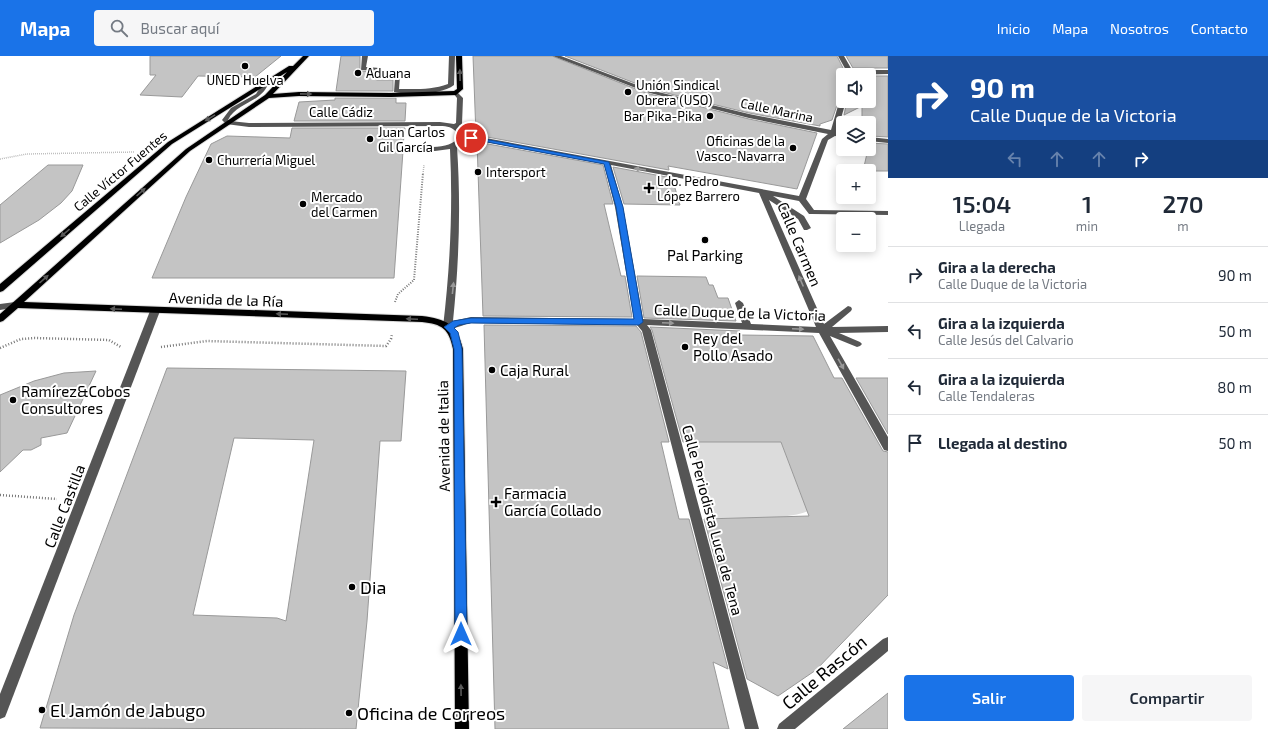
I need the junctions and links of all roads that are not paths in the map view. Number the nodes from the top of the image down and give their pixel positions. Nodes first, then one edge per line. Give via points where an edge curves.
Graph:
1 (365, 56) edge
2 (452, 56) edge
3 (460, 56) edge
4 (556, 56) edge
5 (841, 56) edge
6 (304, 58) edge
7 (847, 68) edge
8 (888, 72) edge
9 (876, 73) edge
10 (265, 84) junction
11 (456, 93) junction
12 (267, 96) junction
13 (840, 108) edge
14 (228, 123) junction
15 (455, 126) junction
16 (833, 134) junction
17 (836, 134) edge
18 (462, 136) junction
19 (876, 140) edge
20 (888, 141) edge
21 (453, 146) junction
22 (403, 148) dead end
23 (607, 163) junction
24 (762, 192) junction
25 (802, 199) junction
26 (888, 213) edge
27 (807, 228) dead end
28 (0, 289) edge
29 (739, 302) dead end
30 (15, 305) junction
31 (0, 307) edge
32 (848, 309) dead end
33 (155, 311) junction
34 (0, 319) edge
35 (639, 322) junction
36 (448, 327) junction
37 (748, 327) junction
38 (888, 329) edge
39 (822, 330) junction
40 (857, 344) dead end
41 (888, 447) edge
42 (888, 643) edge
43 (0, 712) edge
44 (462, 729) edge
45 (752, 729) edge
46 (784, 729) edge

1 - 2 street via 363,69 378,69 377,77 398,76 396,91 424,91 443,89 452,85
11 -> 3 main road via 460,89
4 - 16 street, Calle Marina via 648,91
5 - 7 street
6 - 10 main road, Calle Víctor Fuentes
6 - 12 main road, Calle Víctor Fuentes
8 - 9 street
10 - 14 street, Calle Víctor Fuentes via 260,92 229,113 225,120
10 -> 28 main road, Calle Víctor Fuentes via 170,143
12 -> 11 main road
11 - 15 street via 460,98 460,119 459,124
12 - 14 main road, Calle Víctor Fuentes
13 - 16 street
14 - 15 street, Calle Cádiz
30 -> 14 main road, Calle Víctor Fuentes via 188,150
15 - 18 street
16 - 17 street, Calle Marina
16 - 25 street, Calle Carmen via 825,139
18 - 21 street
18 - 23 street
19 - 20 street
21 - 22 street
36 -> 21 street via 454,278
24 -> 23 street
23 - 35 street, Calle Periodista Luca de Tena via 619,207
24 - 25 street
24 - 27 street via 801,218
39 -> 24 street, Calle Carmen
25 - 26 street via 812,212
29 - 37 street
30 - 31 street, Avenida de la Ría
33 -> 30 main road, Avenida de la Ría
30 - 34 main road, Calle Víctor Fuentes
32 - 39 street
36 -> 33 main road, Avenida de la Ría via 437,320 422,319
33 - 43 street, Calle Castilla
35 - 36 street, Calle Duque de la Victoria via 471,320
35 -> 37 street, Calle Duque de la Victoria
35 - 45 street, Calle Periodista Luca de Tena via 646,330
44 -> 36 main road, Avenida de Italia via 458,349 454,332
37 -> 39 street, Calle Duque de la Victoria
38 - 39 street, Calle Duque de la Victoria
39 - 40 street
39 -> 41 street, Calle Carmen
42 - 46 street, Calle Rascón

